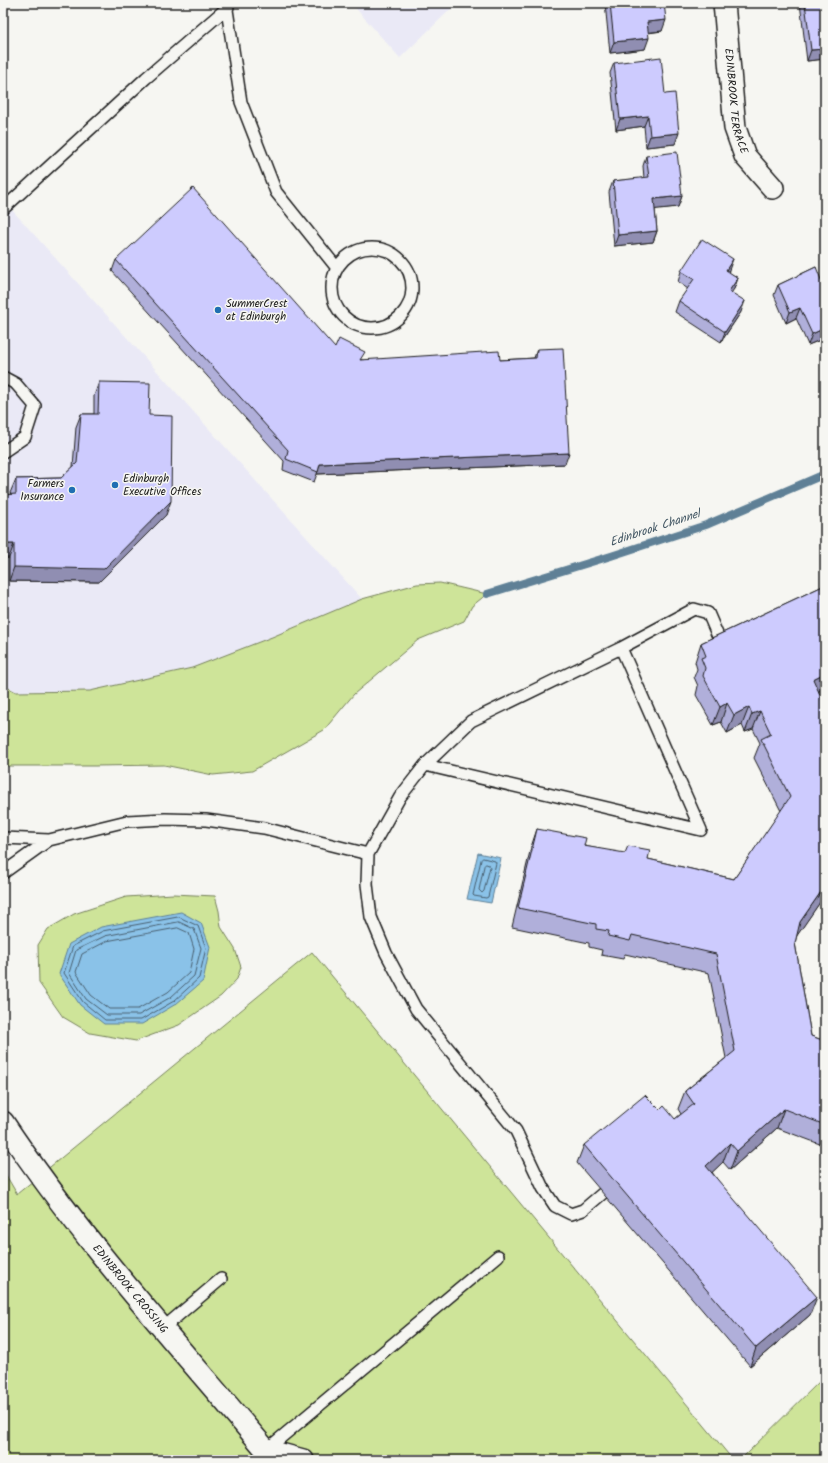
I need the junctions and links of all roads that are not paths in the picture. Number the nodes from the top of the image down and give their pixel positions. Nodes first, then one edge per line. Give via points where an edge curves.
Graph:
1 (724, 3) edge
2 (227, 5) edge
3 (773, 188) dead end
4 (3, 209) edge
5 (337, 268) junction
6 (3, 377) edge
7 (3, 452) edge
8 (621, 648) junction
9 (724, 648) edge
10 (425, 765) junction
11 (3, 838) edge
12 (49, 840) junction
13 (368, 854) junction
14 (3, 874) edge
15 (3, 1122) edge
16 (603, 1193) edge
17 (498, 1256) dead end
18 (221, 1279) dead end
19 (162, 1328) junction
20 (264, 1455) edge
21 (303, 1460) edge

1 - 3 street, EDINBROOK TERRACE via 735,128 745,156
2 - 4 lane
2 - 5 lane via 241,102 276,192
5 - 5 lane via 332,281 332,294 336,307 344,318 368,329 394,322 404,313 410,301 410,275 404,264 394,255 369,248 356,251 345,258
6 - 7 lane via 16,384 35,406 25,437
8 - 9 lane via 694,609 708,613
8 - 10 lane via 471,721
8 - 10 lane via 701,830
10 - 13 lane via 400,797
11 - 12 lane
12 - 13 lane via 127,821 206,820 264,828
12 - 14 lane
13 - 16 lane via 367,884 372,917 386,953 416,1009 516,1131 543,1188 555,1206 571,1214 583,1210
15 - 19 street, EDINBROOK CROSSING via 56,1197
17 - 20 lane
18 - 19 lane
19 - 20 street, EDINBROOK CROSSING
20 - 21 street

